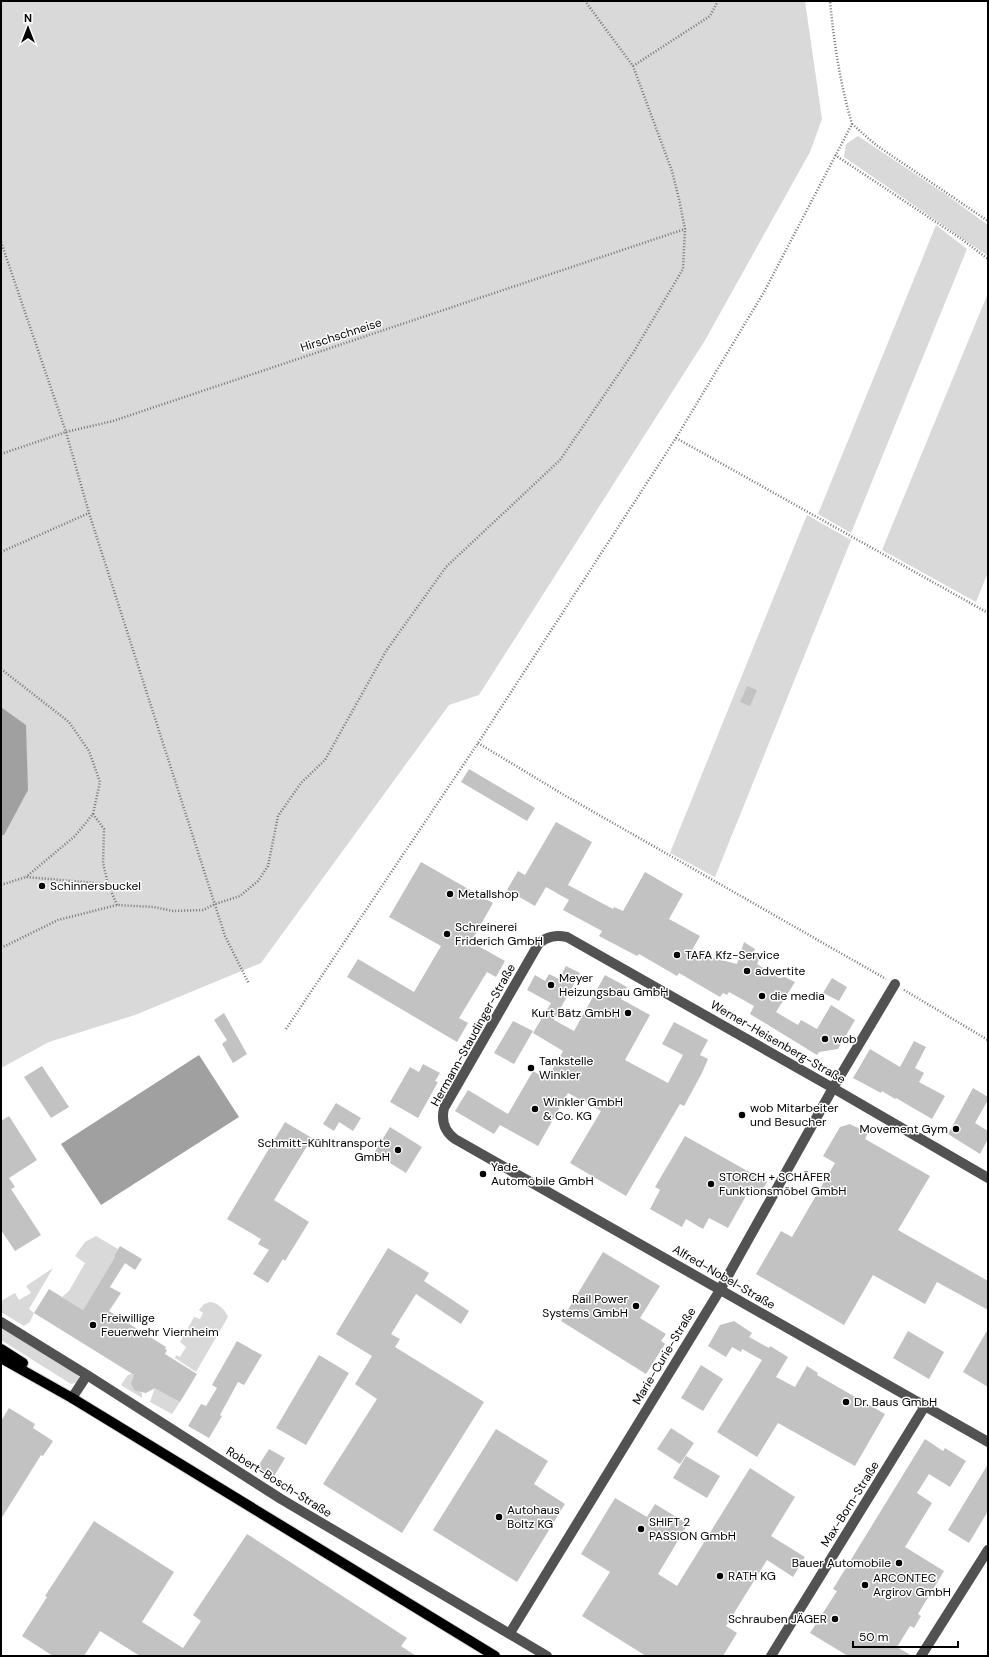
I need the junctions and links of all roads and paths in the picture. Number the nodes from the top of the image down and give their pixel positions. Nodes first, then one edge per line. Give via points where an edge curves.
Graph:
1 (585, 1) edge
2 (718, 1) edge
3 (830, 1) edge
4 (633, 66) junction
5 (852, 124) junction
6 (836, 155) junction
7 (988, 221) edge
8 (685, 229) junction
9 (1, 242) edge
10 (988, 259) edge
11 (66, 432) junction
12 (676, 438) junction
13 (1, 454) edge
14 (89, 513) junction
15 (1, 552) edge
16 (988, 613) edge
17 (1, 669) edge
18 (478, 743) junction
19 (94, 814) junction
20 (26, 877) junction
21 (108, 884) junction
22 (1, 885) edge
23 (215, 904) junction
24 (117, 905) junction
25 (553, 936) joint
26 (1, 948) edge
27 (249, 984) dead end
28 (895, 984) junction
29 (286, 1029) dead end
30 (988, 1040) edge
31 (833, 1088) junction
32 (447, 1133) joint
33 (988, 1178) edge
34 (720, 1290) junction
35 (1, 1322) edge
36 (1, 1349) edge
37 (1, 1358) edge
38 (87, 1375) junction
39 (72, 1398) junction
40 (925, 1406) junction
41 (988, 1442) edge
42 (988, 1550) edge
43 (510, 1633) junction
44 (495, 1656) edge
45 (547, 1656) edge
46 (771, 1656) edge
47 (921, 1656) edge

1 - 4 path
2 - 4 path via 710,16
3 - 5 path via 835,49
4 - 8 path via 672,171
5 - 6 path
5 - 7 path via 876,145
6 - 10 path
6 - 12 path via 764,292
8 - 11 path, Hirschschneise via 113,420
8 - 23 path via 683,269 633,353 560,460 446,567 386,651 325,760 301,783 278,816 268,866 258,881 240,896
9 - 11 path
11 - 13 path, Hirschschneise
11 - 14 path
12 - 16 path
12 - 18 path
14 - 15 path
14 - 23 path
17 - 19 path via 69,722 89,751 100,782
18 - 28 path
18 - 29 path
19 - 20 path via 75,836
19 - 21 path via 104,829 103,863
20 - 21 path
20 - 22 path
21 - 24 path
23 - 24 path via 203,910 173,911
23 - 27 path via 225,936
24 - 26 path via 58,920
25 - 31 street, Werner-Heisenberg-Straße via 567,938
25 - 32 street, Hermann-Staudinger-Straße via 539,943 444,1108 443,1120
28 - 30 path
28 - 31 street, Marie-Curie-Straße
31 - 33 street, Werner-Heisenberg-Straße
31 - 34 street, Marie-Curie-Straße
32 - 34 street, Alfred-Nobel-Straße
34 - 40 street, Alfred-Nobel-Straße
34 - 43 street, Marie-Curie-Straße
35 - 38 street, Robert-Bosch-Straße
36 - 39 main road
37 - 39 main road
38 - 39 street
38 - 43 street, Robert-Bosch-Straße via 281,1499
39 - 44 main road
40 - 41 street, Alfred-Nobel-Straße
40 - 46 street, Max-Born-Straße
42 - 47 street
43 - 45 street, Robert-Bosch-Straße

